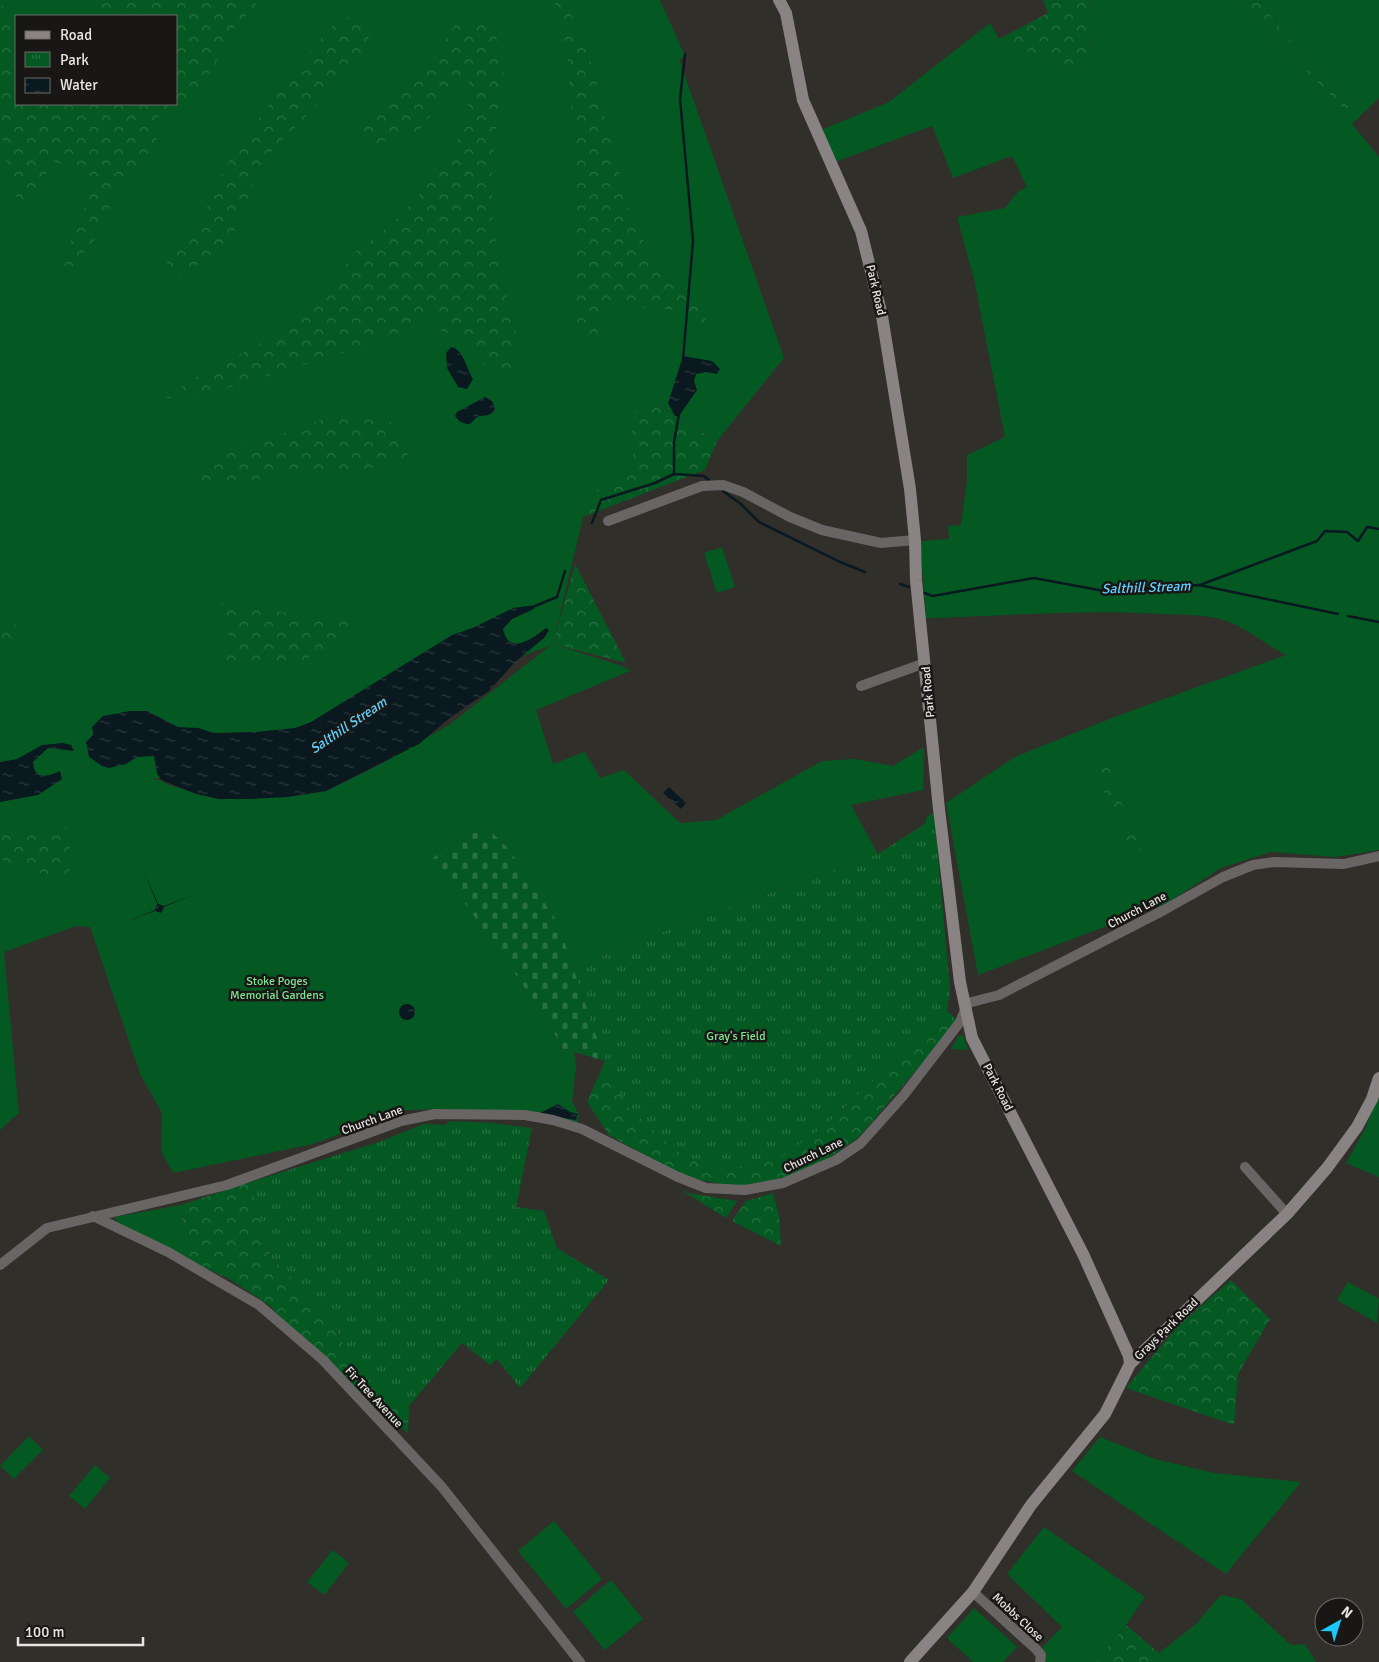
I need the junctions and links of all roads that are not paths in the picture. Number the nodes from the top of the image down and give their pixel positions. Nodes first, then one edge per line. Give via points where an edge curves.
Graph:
1 (779, 0) edge
2 (608, 521) dead end
3 (915, 540) junction
4 (926, 663) junction
5 (861, 686) dead end
6 (1379, 856) edge
7 (965, 1008) junction
8 (1379, 1078) edge
9 (1246, 1167) dead end
10 (1287, 1214) junction
11 (93, 1216) junction
12 (0, 1265) edge
13 (1130, 1364) junction
14 (973, 1592) junction
15 (580, 1662) edge
16 (910, 1662) edge
17 (1040, 1662) edge

1 - 3 main road, Park Road via 786,14 803,100 861,232 873,276 910,489
2 - 3 street via 702,486 723,484 790,518 822,530 881,543
3 - 4 main road, Park Road via 916,580
4 - 5 street
4 - 7 main road, Park Road via 939,809
6 - 7 street, Church Lane via 1344,864 1274,862 1253,865 1223,877 999,995 968,1003
7 - 11 street, Church Lane via 960,1022 903,1096 861,1143 836,1160 783,1183 745,1190 706,1188 582,1129 560,1122 524,1115 435,1114 402,1121 227,1185
7 - 13 main road, Park Road via 972,1038 1083,1254
8 - 10 main road, Grays Park Road via 1357,1127
9 - 10 street
10 - 13 main road, Grays Park Road
11 - 12 street, Church Lane via 47,1228
11 - 15 street, Fir Tree Avenue via 168,1252 259,1305 322,1360 442,1487
13 - 14 main road, Grays Park Road via 1105,1414 1031,1505
14 - 16 main road, Grays Park Road
14 - 17 street, Mobbs Close via 1041,1655

